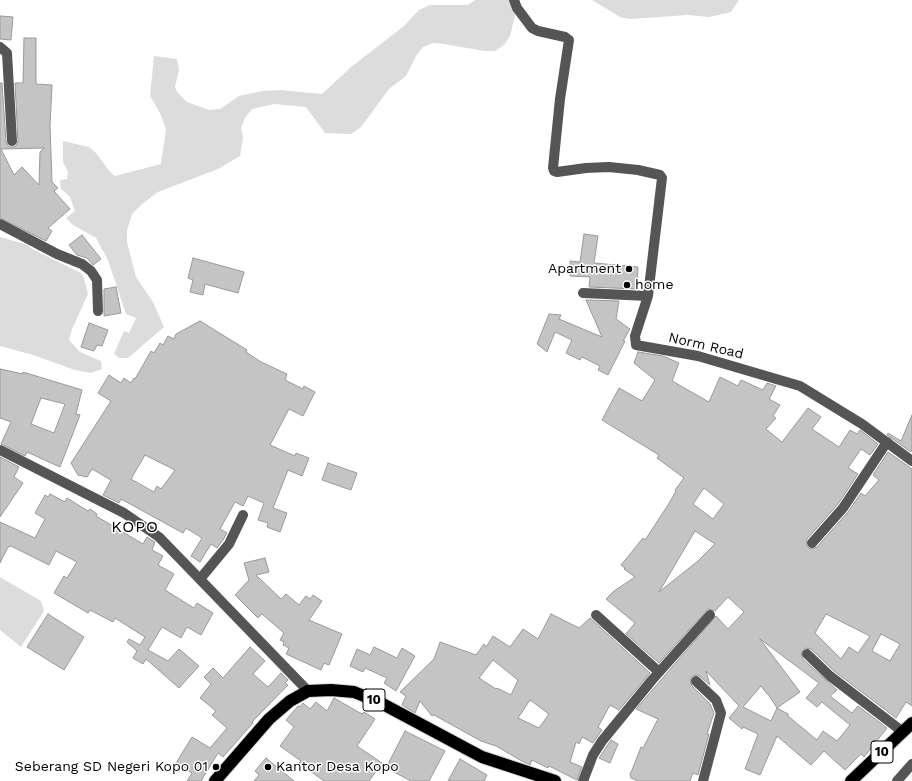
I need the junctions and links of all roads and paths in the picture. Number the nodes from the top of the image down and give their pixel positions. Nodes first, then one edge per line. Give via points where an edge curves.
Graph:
1 (514, 0) edge
2 (0, 47) edge
3 (12, 141) dead end
4 (0, 224) edge
5 (584, 293) dead end
6 (648, 296) junction
7 (98, 310) dead end
8 (888, 442) junction
9 (0, 450) edge
10 (912, 461) edge
11 (243, 515) dead end
12 (812, 542) dead end
13 (200, 580) junction
14 (596, 615) dead end
15 (710, 615) dead end
16 (807, 654) dead end
17 (660, 672) junction
18 (696, 681) dead end
19 (308, 691) junction
20 (908, 728) edge
21 (912, 764) edge
22 (215, 781) edge
23 (555, 781) edge
24 (583, 781) edge
25 (704, 781) edge
26 (851, 781) edge
27 (897, 781) edge

1 - 6 street, Norm Road via 532,28 569,40 560,99 554,171 609,166 660,175 662,179
2 - 3 street via 7,53
4 - 7 street via 82,264 91,271 96,280
5 - 6 street
6 - 8 street, Norm Road via 635,336 636,345 698,356 793,384 809,391
8 - 10 street, Norm Road
8 - 12 street via 843,508
9 - 13 street via 124,513 159,537
11 - 13 street via 229,544
13 - 19 street
14 - 17 street
15 - 17 street
16 - 20 street via 830,676
17 - 24 street via 602,741 593,755
18 - 25 street via 716,700 721,713
19 - 22 highway, 10 via 290,701 269,719
19 - 23 highway, 10 via 354,692 379,702 482,757
20 - 26 highway, 10
21 - 27 street

